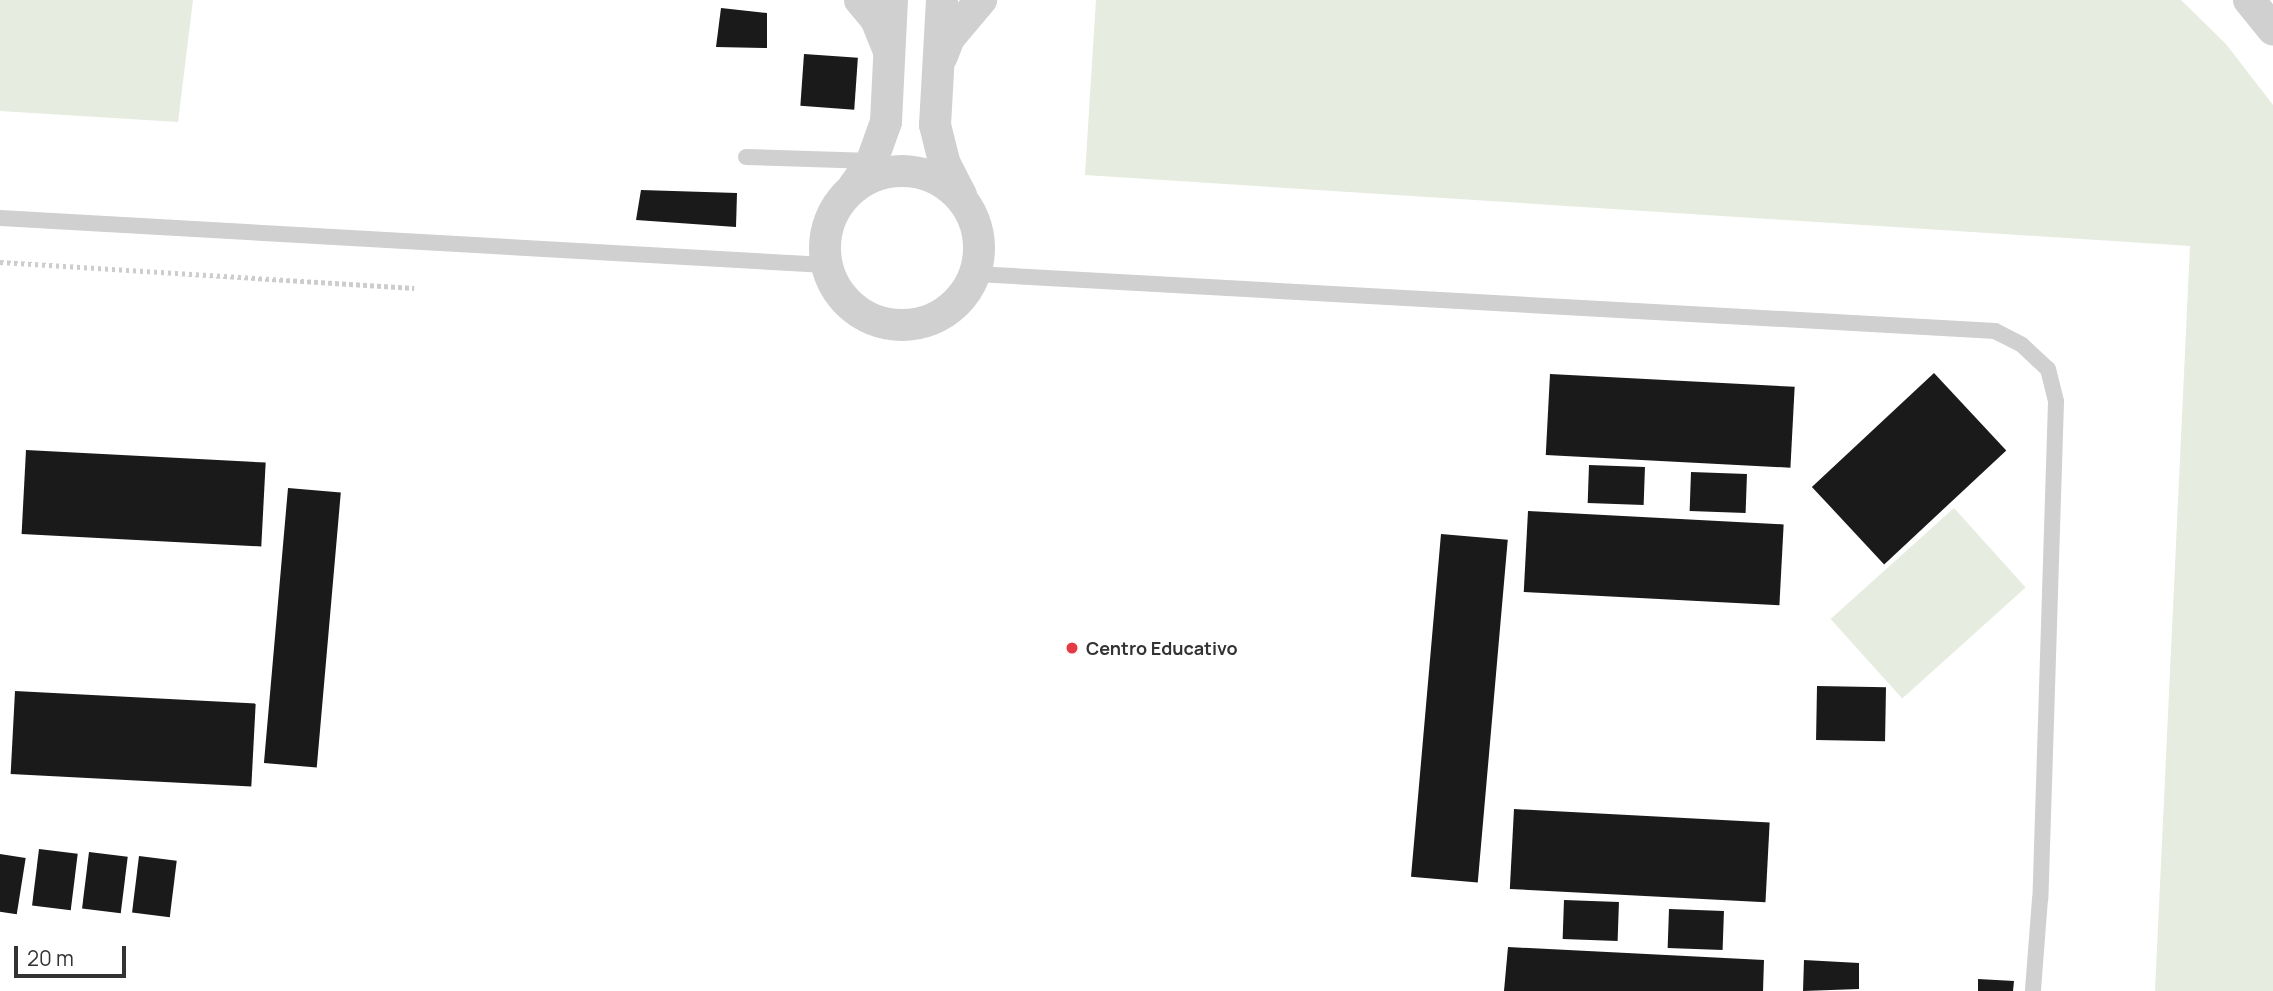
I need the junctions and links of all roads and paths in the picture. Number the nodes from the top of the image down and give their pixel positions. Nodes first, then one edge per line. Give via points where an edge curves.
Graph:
1 (860, 0) edge
2 (892, 0) edge
3 (942, 0) edge
4 (981, 0) edge
5 (2249, 0) edge
6 (2273, 30) edge
7 (888, 67) junction
8 (938, 70) junction
9 (746, 157) dead end
10 (872, 161) junction
11 (843, 196) junction
12 (961, 197) junction
13 (0, 218) edge
14 (0, 262) edge
15 (826, 265) junction
16 (976, 274) junction
17 (414, 288) dead end
18 (2033, 991) edge

1 - 7 street via 884,33
2 - 7 street
3 - 8 street
4 - 8 street via 949,38
5 - 6 street
7 - 10 street via 886,122
8 - 12 street via 938,144
9 - 10 lane
10 - 11 street
11 - 12 street via 862,181 887,171 914,171 940,180
11 - 15 street via 830,217 824,240
12 - 16 street via 975,220 980,247
13 - 15 lane
14 - 17 path
15 - 16 street via 835,288 851,306 872,320 895,326 920,324 943,315 963,297
16 - 18 lane via 1995,331 2022,345 2049,369 2056,402

